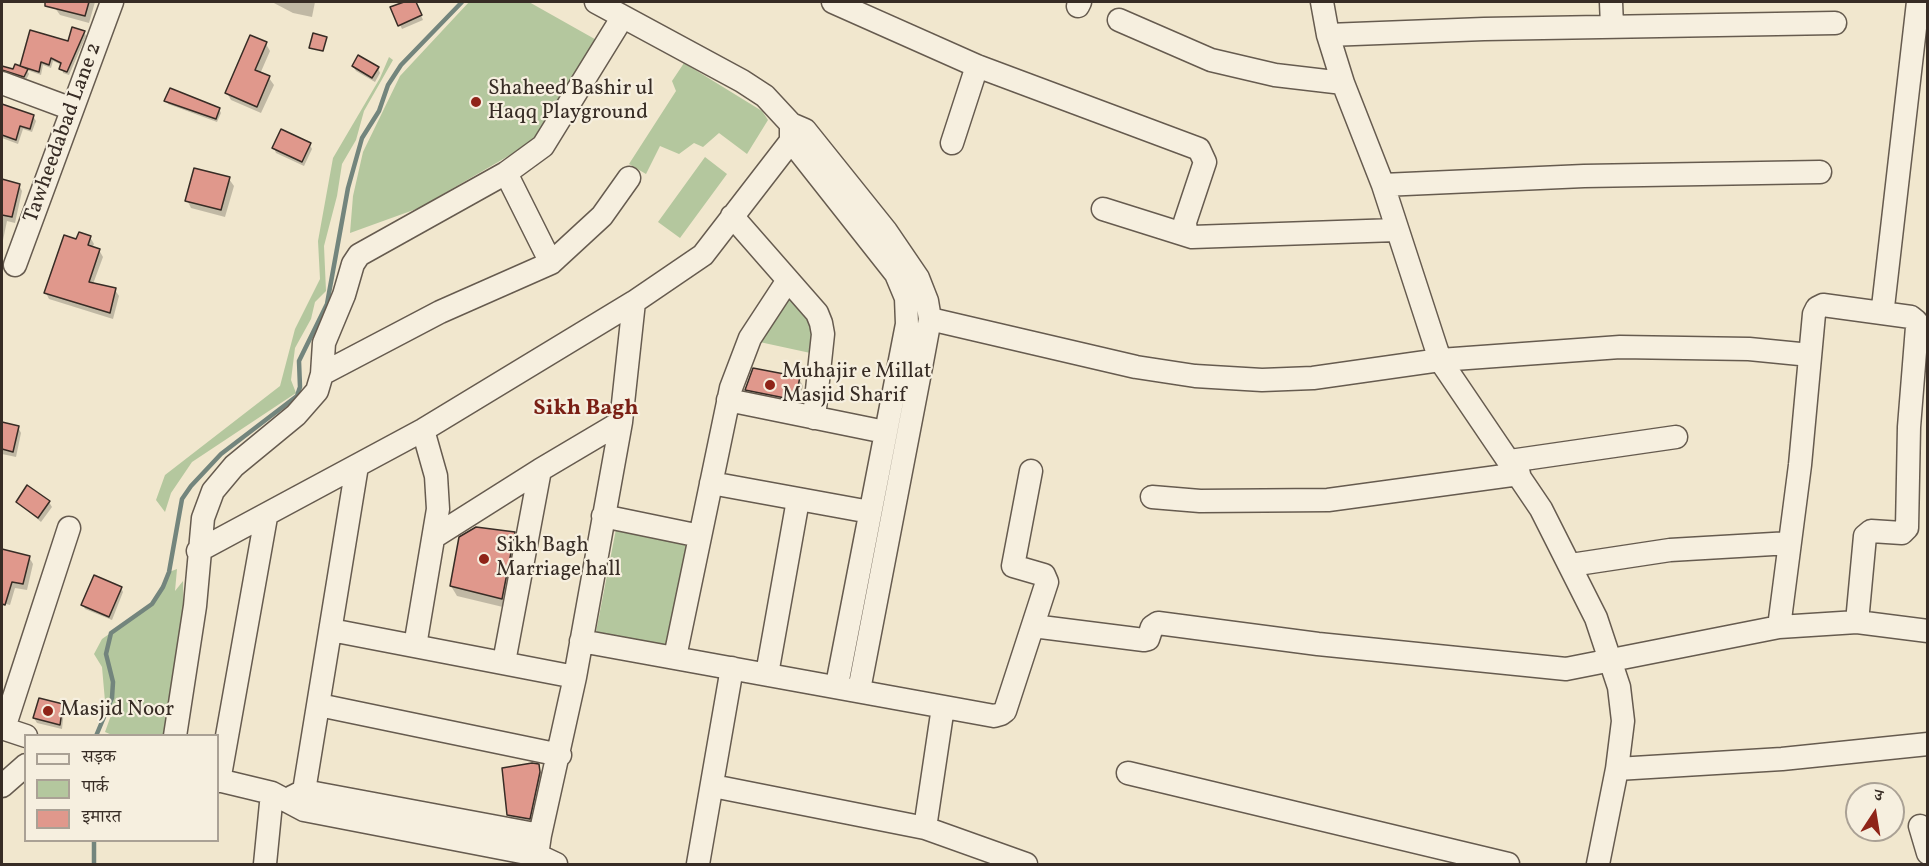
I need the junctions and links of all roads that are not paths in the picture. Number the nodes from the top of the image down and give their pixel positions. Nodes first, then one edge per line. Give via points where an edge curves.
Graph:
1 (111, 2) edge
2 (596, 2) edge
3 (833, 2) edge
4 (1322, 2) edge
5 (1611, 2) edge
6 (1918, 2) edge
7 (622, 18) junction
8 (1119, 20) dead end
9 (1835, 23) dead end
10 (1612, 26) junction
11 (1328, 35) junction
12 (977, 66) junction
13 (2, 83) edge
14 (1343, 83) junction
15 (72, 110) junction
16 (791, 132) junction
17 (952, 143) dead end
18 (1820, 172) dead end
19 (506, 173) junction
20 (629, 178) dead end
21 (1383, 185) junction
22 (1103, 209) dead end
23 (732, 216) junction
24 (1396, 230) junction
25 (1186, 234) junction
26 (552, 263) junction
27 (15, 265) dead end
28 (788, 280) junction
29 (634, 302) junction
30 (1880, 312) junction
31 (930, 319) junction
32 (1810, 355) junction
33 (1440, 360) junction
34 (322, 374) junction
35 (728, 400) junction
36 (814, 418) junction
37 (621, 422) junction
38 (423, 430) junction
39 (885, 432) junction
40 (1676, 437) dead end
41 (357, 466) junction
42 (1514, 467) junction
43 (540, 470) junction
44 (1031, 471) dead end
45 (711, 483) junction
46 (1152, 497) dead end
47 (798, 500) junction
48 (870, 512) junction
49 (266, 516) junction
50 (603, 516) junction
51 (69, 528) dead end
52 (700, 536) junction
53 (434, 537) junction
54 (1790, 543) junction
55 (198, 551) junction
56 (1571, 565) junction
57 (1857, 622) junction
58 (1033, 626) junction
59 (1779, 627) junction
60 (331, 630) junction
61 (1928, 631) edge
62 (581, 641) junction
63 (415, 646) junction
64 (675, 657) junction
65 (1610, 659) junction
66 (504, 662) junction
67 (732, 668) junction
68 (767, 674) junction
69 (575, 677) junction
70 (848, 688) junction
71 (319, 705) junction
72 (943, 707) junction
73 (10, 730) edge
74 (175, 734) edge
75 (1928, 744) edge
76 (560, 755) junction
77 (24, 767) edge
78 (1617, 769) junction
79 (1128, 773) dead end
80 (219, 775) edge
81 (219, 781) edge
82 (2, 786) edge
83 (713, 786) junction
84 (288, 795) junction
85 (1920, 826) dead end
86 (925, 828) junction
87 (544, 852) edge
88 (1928, 853) edge
89 (265, 864) edge
90 (698, 864) edge
91 (1026, 864) edge
92 (1508, 864) edge
93 (1598, 864) edge

1 - 15 street, Tawheedabad Lane 2
2 - 7 street
3 - 12 street
4 - 11 street
5 - 10 street
6 - 30 street
7 - 16 street via 765,96
7 - 19 street via 543,146
8 - 14 street via 1211,60 1275,75
9 - 10 street
10 - 11 street
11 - 14 street
12 - 17 street
12 - 25 street via 1199,149 1205,162 1185,222
13 - 15 street
14 - 21 street
15 - 27 street, Tawheedabad Lane 2
16 - 23 street
16 - 31 street via 805,130 886,231 918,278
16 - 39 street via 896,274 906,298 907,324
18 - 21 street via 1584,176
19 - 26 street
19 - 34 street via 359,255 324,343
20 - 26 street via 602,216
21 - 24 street
22 - 25 street via 1167,232
23 - 28 street
23 - 29 street via 703,255
24 - 25 street via 1192,237
24 - 33 street
26 - 34 street via 440,312
28 - 35 street via 750,338
28 - 36 street via 821,323
29 - 37 street
29 - 38 street
30 - 32 street via 1823,305 1817,308
30 - 57 street via 1911,317 1917,327 1909,427 1907,528 1902,533 1871,531 1865,536
31 - 33 street via 1125,365 1195,376 1313,378
31 - 70 street
32 - 33 street via 1727,348 1620,347
32 - 54 street
33 - 42 street
34 - 55 street via 317,391 296,415 234,466 213,491 203,518
35 - 36 street
35 - 45 street
36 - 39 street
37 - 43 street
37 - 50 street
38 - 41 street
38 - 53 street via 436,476 438,508
39 - 48 street
40 - 42 street
41 - 49 street
41 - 60 street
42 - 46 street via 1328,500
42 - 56 street
43 - 53 street
43 - 66 street
44 - 58 street via 1012,561 1017,570 1044,575 1046,579
45 - 47 street
45 - 52 street
47 - 48 street
47 - 68 street
48 - 70 street
49 - 55 street
49 - 80 street
50 - 52 street
50 - 62 street
51 - 73 street
52 - 64 street
53 - 63 street
54 - 56 street via 1670,550
54 - 59 street
55 - 74 street via 195,606
56 - 65 street
57 - 59 street
57 - 61 street
58 - 65 street via 1144,640 1158,623 1566,669
58 - 72 street via 1005,711 994,716
59 - 65 street
60 - 63 street
60 - 71 street
62 - 64 street
62 - 69 street
63 - 66 street
64 - 67 street
65 - 78 street via 1619,687 1623,722
66 - 69 street
67 - 68 street
67 - 83 street
68 - 70 street
69 - 76 street
70 - 72 street
71 - 76 street
71 - 84 street
72 - 86 street
75 - 78 street via 1782,759
76 - 87 street
77 - 82 street
78 - 93 street
79 - 92 street
81 - 84 street
83 - 86 street
83 - 90 street
84 - 87 street
84 - 89 street
85 - 88 street
86 - 91 street

